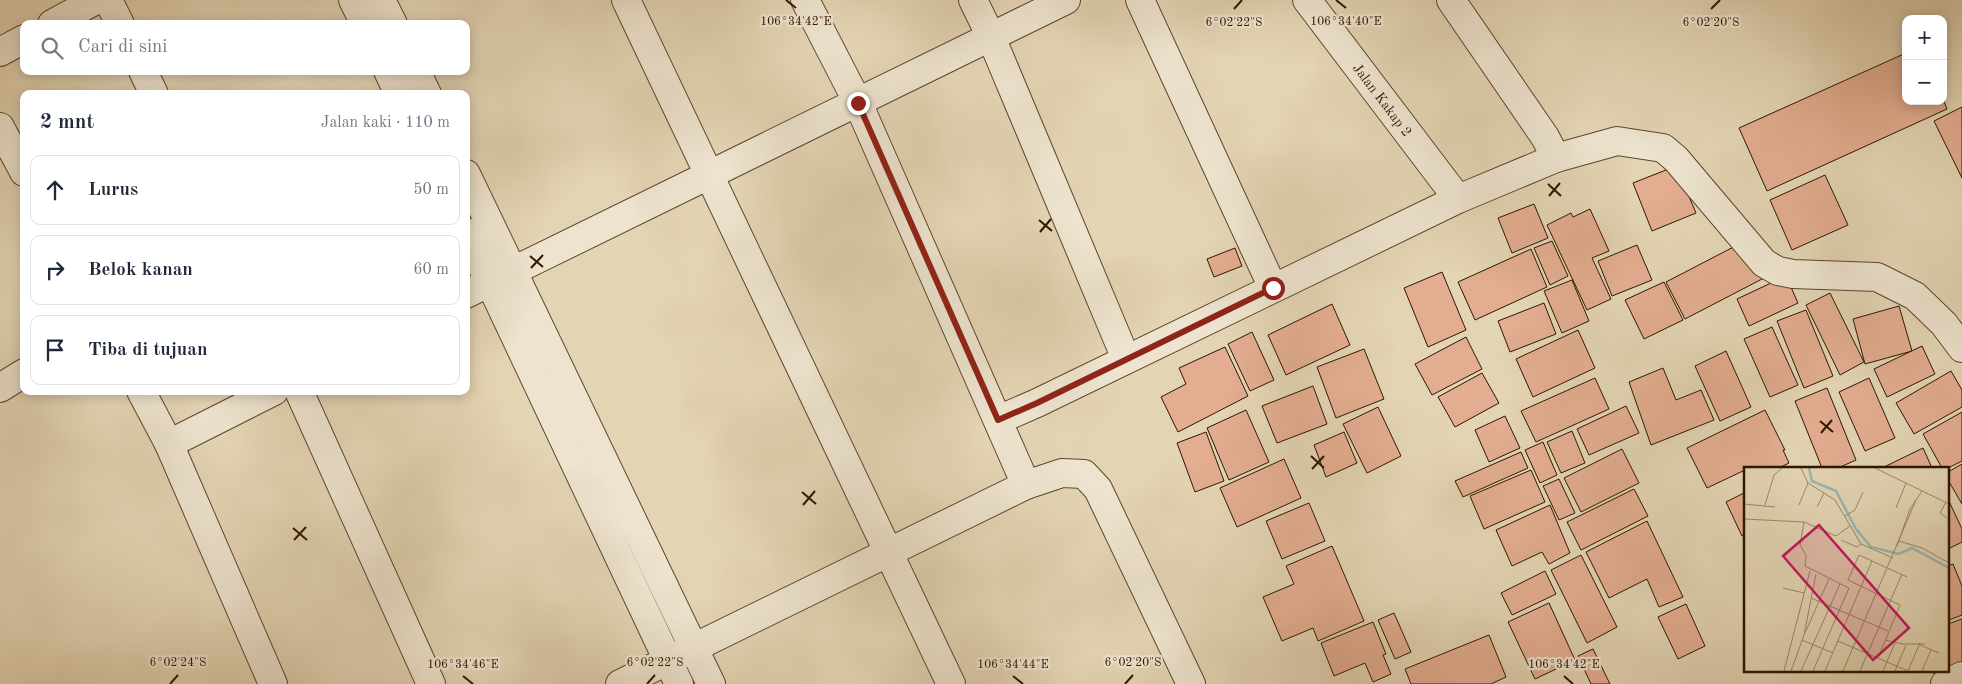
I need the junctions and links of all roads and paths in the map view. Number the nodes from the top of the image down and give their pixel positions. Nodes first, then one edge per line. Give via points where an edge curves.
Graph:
1 (96, 0) edge
2 (108, 0) edge
3 (353, 0) edge
4 (381, 0) edge
5 (626, 0) edge
6 (806, 0) edge
7 (972, 0) edge
8 (1066, 0) edge
9 (1140, 0) edge
10 (1307, 0) edge
11 (1452, 0) edge
12 (59, 20) edge
13 (118, 20) edge
14 (363, 20) edge
15 (391, 20) edge
16 (991, 37) junction
17 (20, 41) edge
18 (0, 52) edge
19 (145, 75) edge
20 (390, 75) edge
21 (418, 75) edge
22 (152, 90) edge
23 (397, 90) edge
24 (425, 90) edge
25 (858, 103) junction
26 (0, 127) edge
27 (1556, 158) junction
28 (20, 164) edge
29 (711, 175) junction
30 (470, 185) edge
31 (1458, 198) junction
32 (470, 237) edge
33 (502, 276) junction
34 (1273, 288) junction
35 (470, 292) edge
36 (1962, 348) edge
37 (1126, 359) junction
38 (20, 376) edge
39 (0, 388) edge
40 (143, 395) edge
41 (266, 395) edge
42 (301, 395) edge
43 (998, 420) junction
44 (169, 444) junction
45 (1026, 485) junction
46 (888, 554) junction
47 (693, 648) junction
48 (673, 672) edge
49 (1962, 676) edge
50 (273, 684) edge
51 (431, 684) edge
52 (620, 684) edge
53 (711, 684) edge
54 (951, 684) edge
55 (1191, 684) edge
56 (1944, 684) edge

1 - 12 street
2 - 13 street
3 - 14 street
4 - 15 street
5 - 29 street
6 - 25 street
7 - 16 street
8 - 16 street
9 - 34 street
10 - 31 street, Jalan Kakap 2
11 - 27 street
16 - 25 street
16 - 37 street
17 - 18 street
19 - 22 street
20 - 23 street
21 - 24 street
25 - 29 street
25 - 43 street
26 - 28 street
27 - 31 street
27 - 36 street via 1617,141 1663,148 1676,159 1764,263 1778,271 1793,274 1877,277 1915,296 1944,324
29 - 33 street
29 - 46 street
30 - 33 street
31 - 34 street
32 - 33 street
33 - 35 street
33 - 47 street
33 - 48 street
34 - 37 street
37 - 43 street
38 - 39 street
40 - 44 street
41 - 44 street
42 - 51 street
43 - 45 street
44 - 50 street
45 - 46 street
45 - 55 street via 1062,473 1084,474 1098,488
46 - 47 street
46 - 54 street
47 - 48 street
47 - 53 street
48 - 52 street
49 - 56 street

